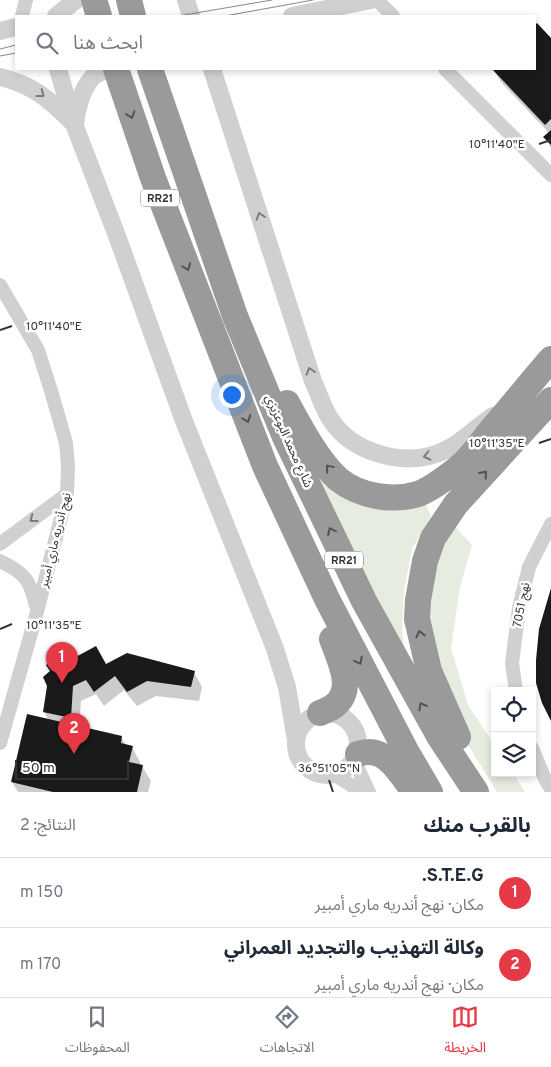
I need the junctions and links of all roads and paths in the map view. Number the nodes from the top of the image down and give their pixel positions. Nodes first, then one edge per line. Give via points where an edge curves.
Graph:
1 (26, 0) edge
2 (76, 0) edge
3 (94, 0) edge
4 (129, 0) edge
5 (186, 0) edge
6 (371, 0) edge
7 (377, 0) edge
8 (22, 15) edge
9 (55, 15) edge
10 (99, 15) edge
11 (133, 15) edge
12 (191, 15) edge
13 (297, 15) edge
14 (391, 15) edge
15 (15, 27) edge
16 (0, 31) edge
17 (15, 68) edge
18 (58, 70) edge
19 (106, 70) edge
20 (108, 70) edge
21 (150, 70) edge
22 (212, 70) edge
23 (446, 70) edge
24 (0, 71) edge
25 (0, 77) edge
26 (74, 124) junction
27 (551, 175) edge
28 (0, 285) edge
29 (239, 311) junction
30 (551, 359) edge
31 (551, 400) edge
32 (513, 404) junction
33 (265, 466) junction
34 (67, 494) junction
35 (551, 524) edge
36 (0, 544) edge
37 (0, 561) edge
38 (37, 612) junction
39 (287, 687) junction
40 (515, 687) edge
41 (317, 714) junction
42 (296, 740) junction
43 (0, 743) edge
44 (356, 757) junction
45 (536, 758) edge
46 (335, 775) junction
47 (551, 788) edge
48 (362, 792) edge
49 (369, 792) edge
50 (414, 792) edge
51 (430, 792) edge
52 (476, 792) edge
53 (484, 792) edge

1 - 8 street
2 - 9 street
3 - 10 highway
4 - 11 highway
5 - 12 street
6 - 13 street
7 - 14 street
15 - 16 street
17 - 24 street
18 - 26 street
19 - 26 street via 92,77
20 -> 33 highway, RR21
21 - 29 highway, شارع محمد البوعزيزي / RR21
32 -> 22 street via 457,443 437,454 413,459 375,454 351,441 331,420 313,381
23 - 27 street
25 -> 26 street via 34,89
26 - 39 street
28 - 34 street, نهج أندريه ماري أمبير via 38,350 66,443
32 -> 29 highway via 465,462 442,480 418,494 371,496 338,478 314,450
52 -> 29 highway, شارع محمد البوعزيزي / RR21 via 439,736 364,601 285,437
30 - 32 highway
53 -> 31 highway via 429,671 417,619 420,580 433,538 445,518
33 - 41 highway via 344,672 342,697 334,706
33 -> 51 highway, RR21 via 327,599
34 -> 36 street
34 - 38 street, نهج أندريه ماري أمبير
35 - 40 street, نهج 7051 via 529,567 519,608 512,663
37 - 38 street via 27,579
38 - 43 street, نهج أندريه ماري أمبير
39 - 41 street
39 - 42 street
41 - 42 street via 300,728
41 - 44 street via 332,713 352,725 358,736
42 - 46 street via 302,763 323,776
44 - 46 street via 346,770
44 - 49 street
44 - 50 highway via 366,750 386,757
45 - 47 street
46 - 48 street

